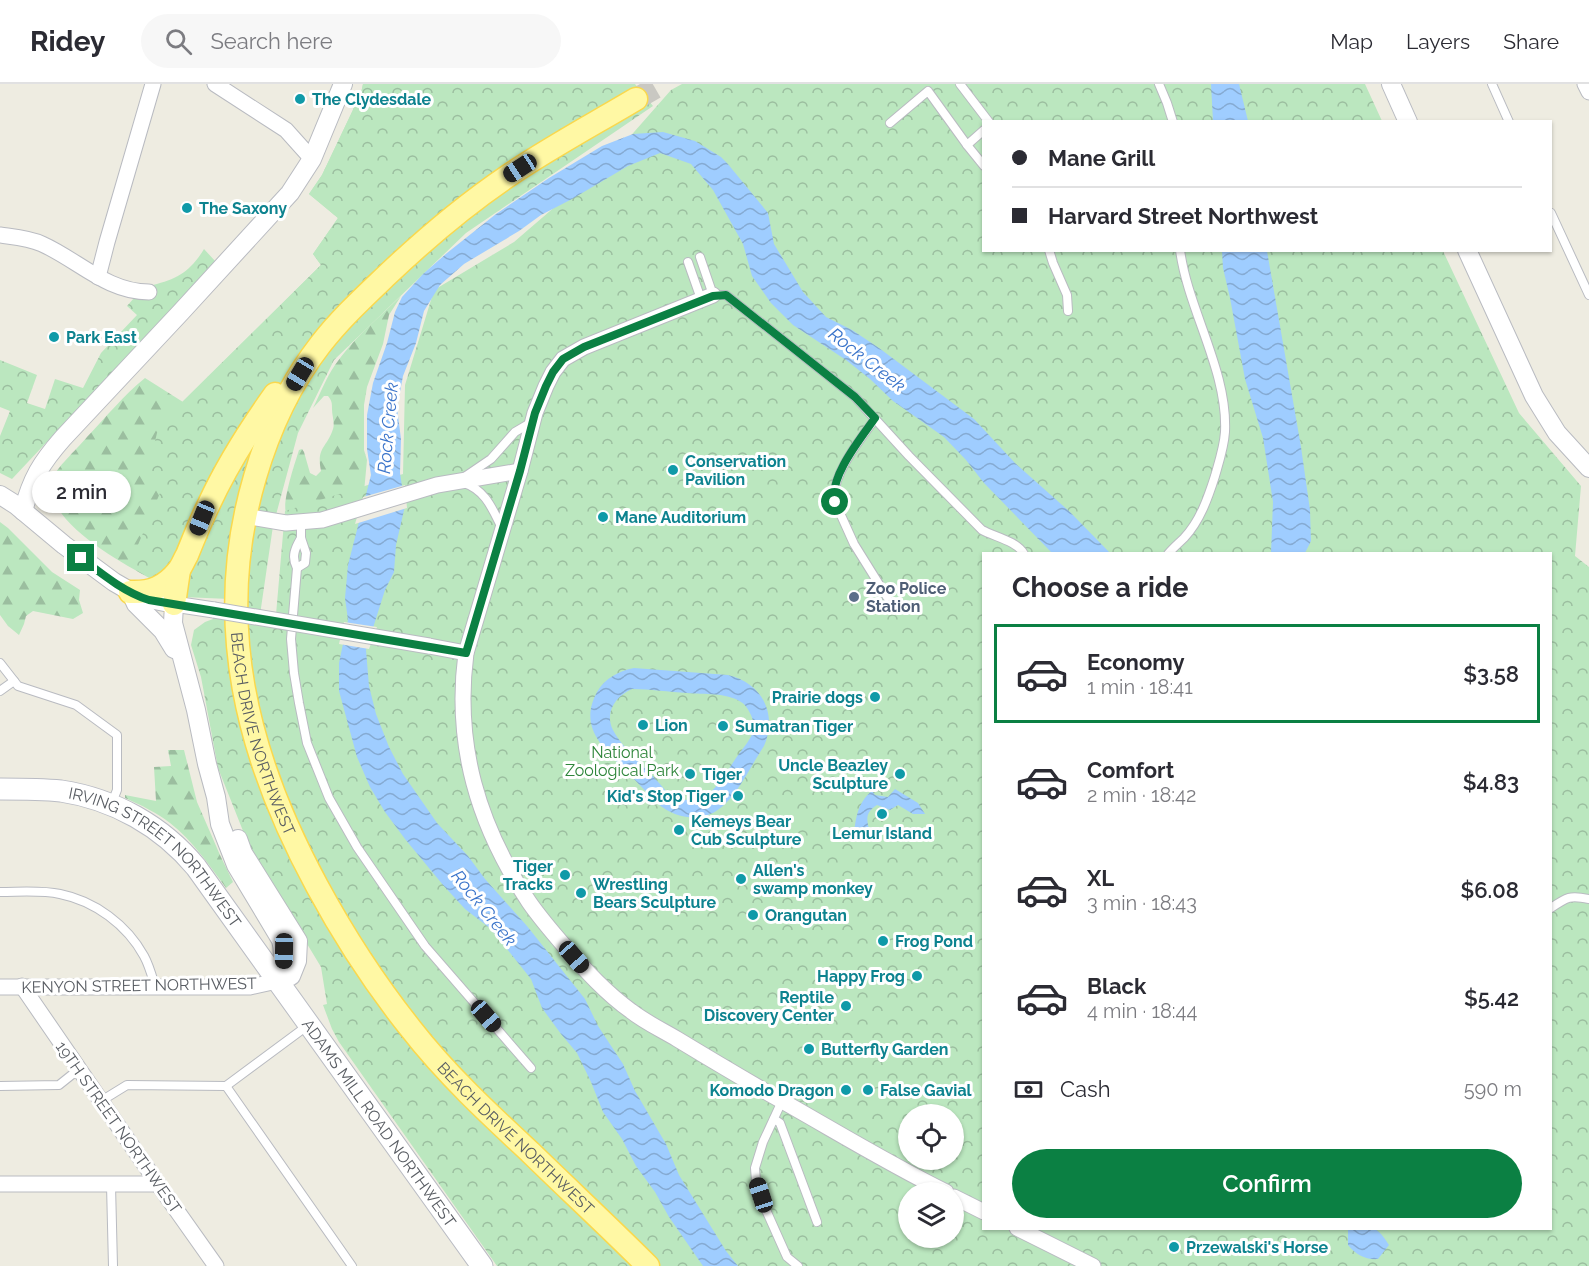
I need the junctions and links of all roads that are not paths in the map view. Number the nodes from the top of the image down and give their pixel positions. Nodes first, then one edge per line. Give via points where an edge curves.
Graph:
1 (153, 84) edge
2 (215, 84) edge
3 (343, 84) edge
4 (960, 84) edge
5 (1159, 84) edge
6 (1391, 84) edge
7 (1492, 84) edge
8 (1585, 84) edge
9 (1589, 92) edge
10 (636, 99) tunnel mouth
11 (987, 120) edge
12 (1172, 120) edge
13 (1407, 120) edge
14 (1508, 120) edge
15 (890, 123) dead end
16 (982, 132) edge
17 (967, 145) junction
18 (312, 159) junction
19 (982, 164) edge
20 (1552, 215) edge
21 (0, 235) edge
22 (1050, 252) edge
23 (1180, 252) edge
24 (1468, 252) edge
25 (700, 257) dead end
26 (688, 262) dead end
27 (98, 277) junction
28 (149, 292) dead end
29 (1589, 295) edge
30 (707, 298) junction
31 (1068, 311) dead end
32 (321, 344) junction
33 (875, 418) junction
34 (533, 421) junction
35 (1589, 468) edge
36 (520, 471) junction
37 (456, 481) junction
38 (0, 495) edge
39 (23, 511) junction
40 (245, 516) junction
41 (301, 530) junction
42 (503, 530) junction
43 (1023, 552) edge
44 (1170, 552) edge
45 (297, 568) junction
46 (179, 570) junction
47 (130, 592) junction
48 (887, 597) dead end
49 (174, 604) junction
50 (466, 653) junction
51 (0, 663) edge
52 (188, 677) junction
53 (14, 681) junction
54 (0, 691) edge
55 (0, 789) edge
56 (111, 805) junction
57 (0, 892) edge
58 (1589, 899) edge
59 (1552, 907) edge
60 (277, 981) junction
61 (22, 986) junction
62 (155, 986) junction
63 (0, 987) edge
64 (309, 1025) junction
65 (531, 1068) dead end
66 (79, 1070) junction
67 (0, 1086) edge
68 (226, 1086) junction
69 (101, 1101) junction
70 (782, 1101) junction
71 (774, 1119) junction
72 (926, 1182) edge
73 (0, 1184) edge
74 (158, 1184) junction
75 (111, 1185) junction
76 (964, 1202) edge
77 (982, 1211) edge
78 (818, 1222) dead end
79 (1021, 1230) edge
80 (113, 1266) edge
81 (216, 1266) edge
82 (352, 1266) edge
83 (482, 1266) edge
84 (648, 1266) edge
85 (798, 1266) edge
86 (1093, 1266) edge

1 - 27 street
2 - 18 street via 286,130
3 - 18 street
4 - 11 lane
5 - 12 lane
6 - 13 street
7 - 14 lane
8 - 9 street
10 - 32 main road, BEACH DRIVE NORTHWEST via 520,168 466,206 414,249
15 - 17 lane via 928,91
16 - 17 lane
17 - 19 lane
18 - 39 street via 290,194 45,458
20 - 29 lane
21 - 27 street via 43,244
22 - 31 lane via 1067,295
23 - 44 lane via 1218,380 1225,432 1220,461 1204,505 1190,530
24 - 35 street via 1534,396 1557,433
25 - 30 lane
26 - 30 lane
27 - 28 street via 127,289
30 - 33 lane via 726,295 855,397
30 - 34 street via 563,359 546,386
32 - 40 main road, BEACH DRIVE NORTHWEST via 274,423
32 - 46 main road via 282,385 240,446
33 - 43 lane via 982,530 1015,544
33 - 48 lane via 836,480 833,496 854,544
34 - 36 street
34 - 37 lane via 515,432 491,459
36 - 37 street
36 - 42 street
37 - 41 street via 322,520
37 - 42 lane via 471,485 485,496
38 - 39 street
39 - 47 street via 64,546
40 - 41 street via 286,523
40 - 84 main road, BEACH DRIVE NORTHWEST via 236,602 244,695 268,778 309,870 365,967 431,1053
41 - 45 lane via 294,549
41 - 45 lane via 305,563
42 - 50 street
45 - 65 lane via 291,639 298,704 329,798 357,847 425,946
46 - 47 main road via 154,590
46 - 49 main road
47 - 49 street
47 - 52 street via 136,604 163,631
49 - 50 street, bridge
49 - 52 street via 173,623
50 - 70 street via 462,708 468,762 506,865 530,903 594,980 632,1012
51 - 53 lane
52 - 60 street via 216,797 231,821 243,853 298,941 291,976
53 - 54 lane
53 - 56 lane via 18,686 76,705 117,735 117,790
55 - 56 main road, IRVING STREET NORTHWEST via 58,791
56 - 60 main road, IRVING STREET NORTHWEST via 158,831 189,859
57 - 62 lane via 61,894 107,914 135,941
58 - 59 lane via 1572,896
60 - 62 street, KENYON STREET NORTHWEST via 250,987
60 - 64 main road, ADAMS MILL ROAD NORTHWEST
61 - 62 street, KENYON STREET NORTHWEST
61 - 63 street, KENYON STREET NORTHWEST
61 - 66 street, 19TH STREET NORTHWEST
64 - 68 lane
64 - 83 main road, ADAMS MILL ROAD NORTHWEST
66 - 67 lane via 59,1085
66 - 69 street, 19TH STREET NORTHWEST
68 - 69 lane via 128,1085
68 - 82 lane
69 - 74 street, 19TH STREET NORTHWEST
70 - 71 lane
70 - 72 street
71 - 78 lane via 780,1124
71 - 85 lane via 758,1156 756,1181 787,1257
73 - 75 street
74 - 75 street
74 - 81 street, 19TH STREET NORTHWEST
75 - 80 lane
76 - 77 street
79 - 86 street

